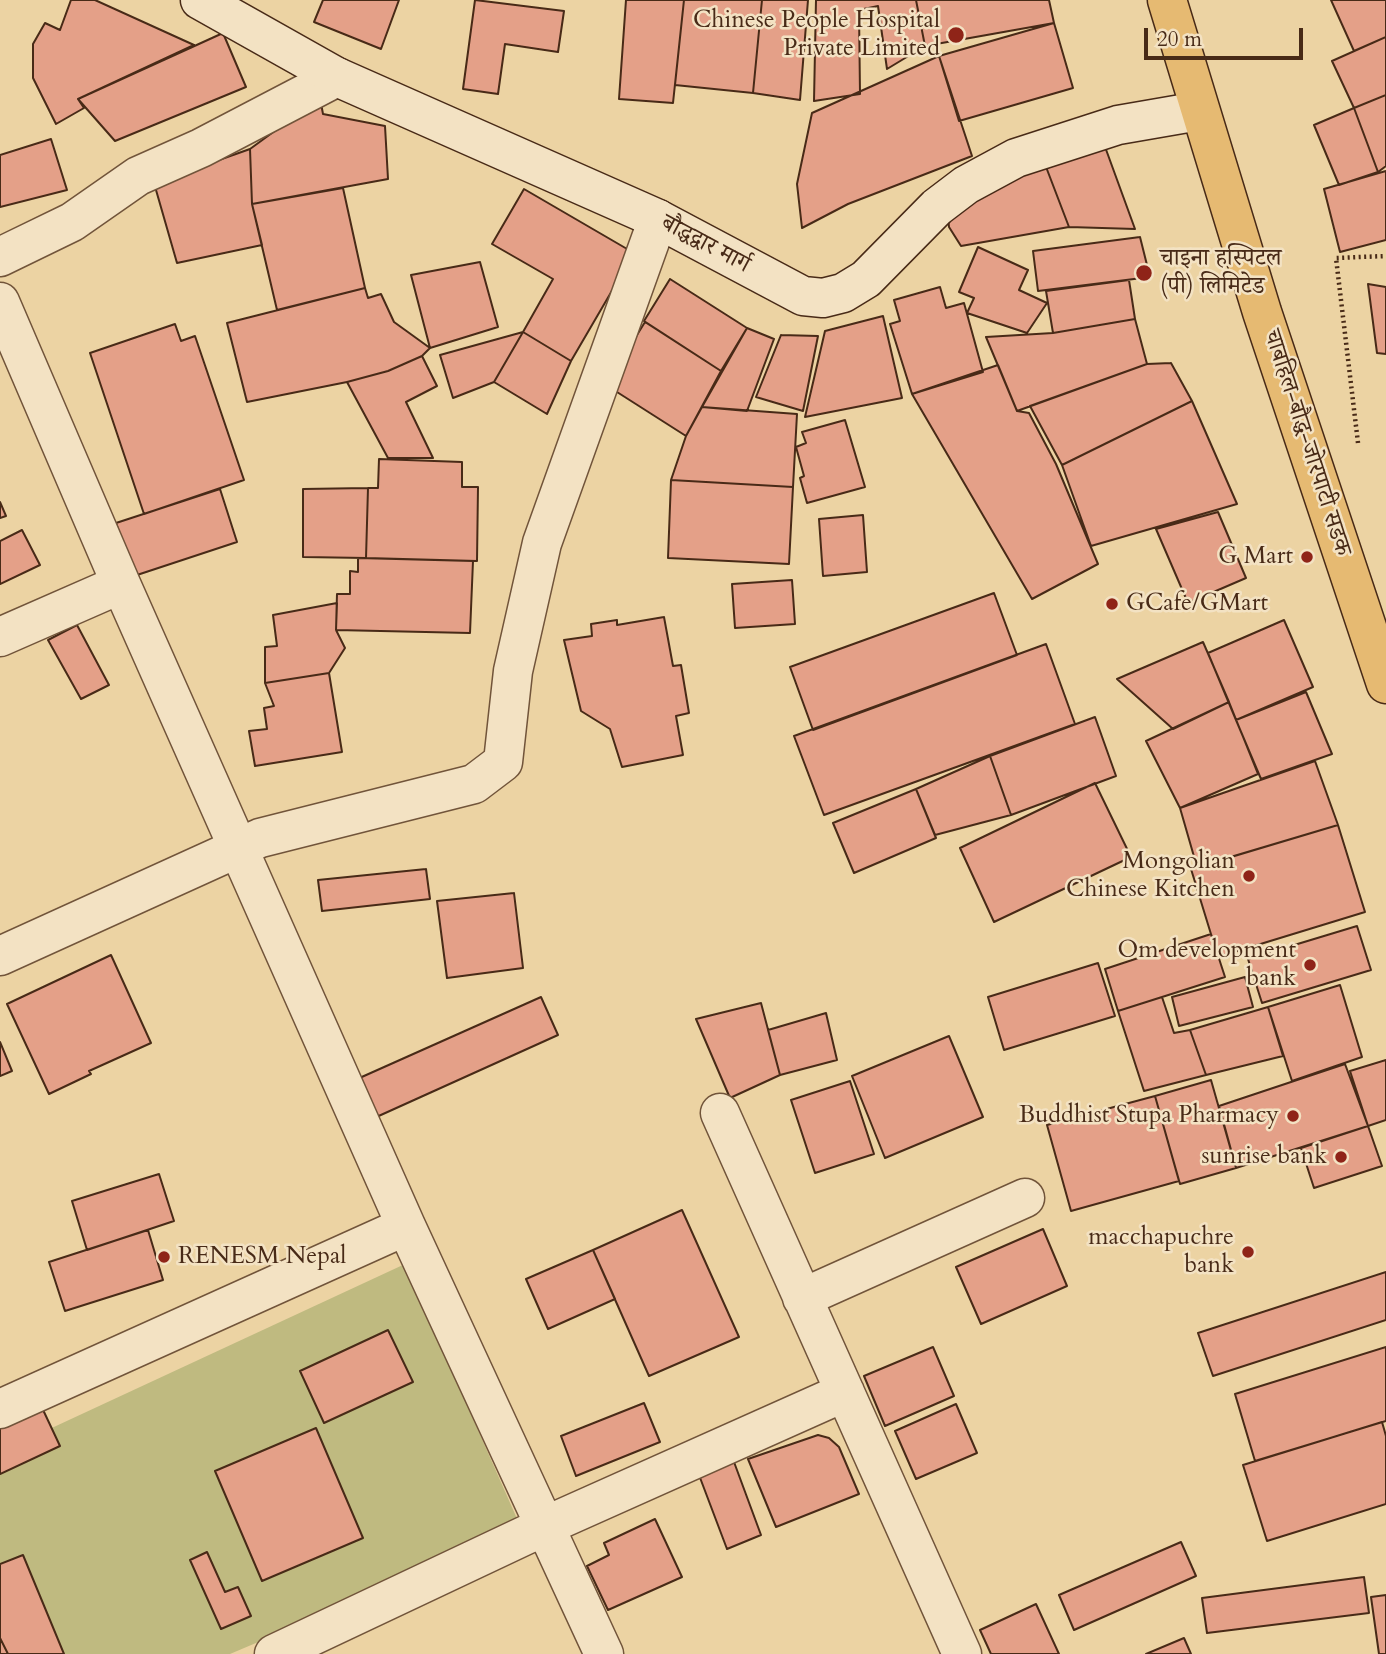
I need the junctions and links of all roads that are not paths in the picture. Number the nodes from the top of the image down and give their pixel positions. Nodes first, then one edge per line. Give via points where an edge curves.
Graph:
1 (200, 0) edge
2 (1167, 0) edge
3 (337, 77) junction
4 (1199, 111) junction
5 (658, 219) junction
6 (0, 257) edge
7 (0, 302) edge
8 (121, 584) junction
9 (0, 637) edge
10 (1386, 684) edge
11 (239, 850) junction
12 (0, 956) edge
13 (720, 1113) dead end
14 (1026, 1198) dead end
15 (406, 1226) junction
16 (802, 1298) junction
17 (845, 1392) junction
18 (0, 1409) edge
19 (545, 1526) junction
20 (283, 1652) edge
21 (604, 1654) edge
22 (962, 1654) edge

1 - 3 street, बौद्धद्वार मार्ग
2 - 4 main road, चाबहिल-बौद्ध-जोरपाटी सडक
3 - 5 street, बौद्धद्वार मार्ग
3 - 6 street via 138,176 72,222
4 - 5 street, बौद्धद्वार मार्ग via 1118,125 1016,158 937,207 866,279 843,293 823,298 803,296
4 - 10 main road, चाबहिल-बौद्ध-जोरपाटी सडक
5 - 11 street via 542,543 513,671 503,762 474,784 260,838
7 - 8 street
8 - 9 street
8 - 11 street
11 - 12 street
11 - 15 street
13 - 16 street
14 - 16 street
15 - 18 street
15 - 19 street
16 - 17 street
17 - 19 street
17 - 22 street
19 - 20 street
19 - 21 street

